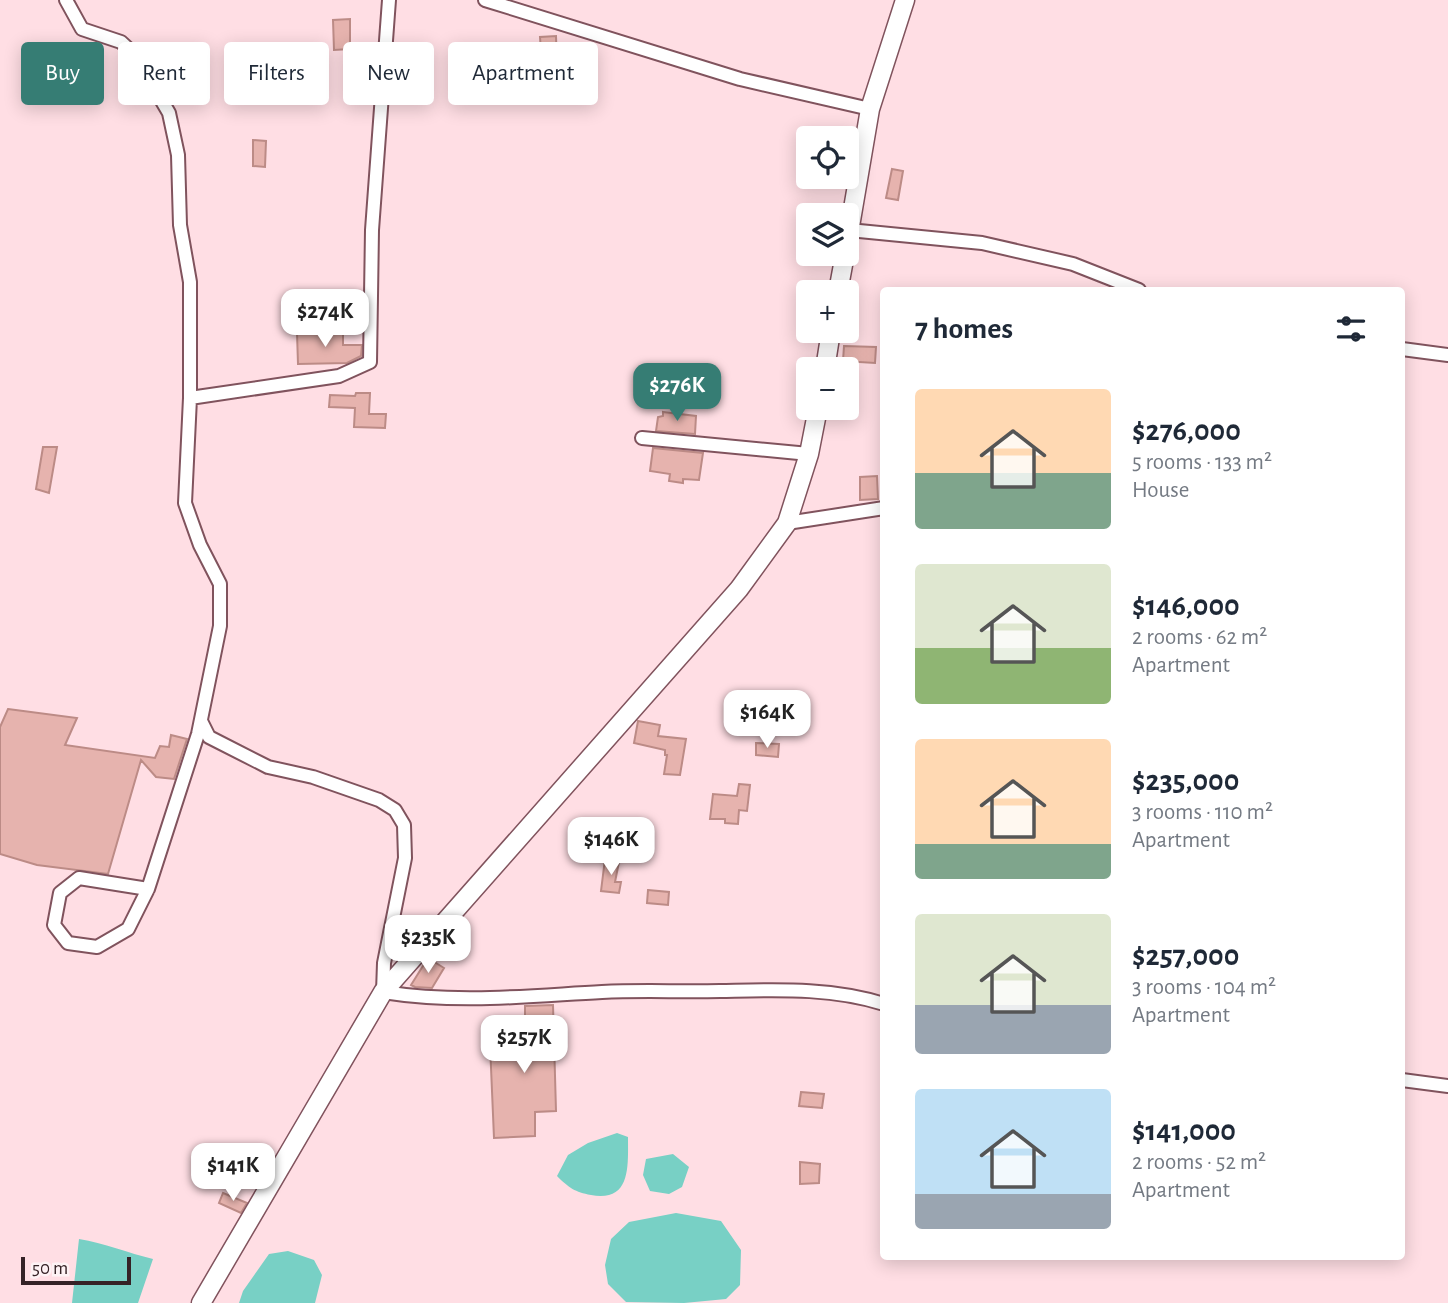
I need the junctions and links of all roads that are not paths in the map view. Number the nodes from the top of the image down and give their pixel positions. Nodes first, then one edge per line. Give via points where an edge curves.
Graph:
1 (66, 0) edge
2 (389, 0) edge
3 (485, 0) edge
4 (905, 0) edge
5 (870, 109) junction
6 (854, 203) edge
7 (859, 237) edge
8 (1131, 287) edge
9 (1405, 349) edge
10 (1448, 355) edge
11 (190, 398) junction
12 (816, 420) edge
13 (642, 438) dead end
14 (809, 454) junction
15 (880, 509) edge
16 (787, 523) junction
17 (201, 720) junction
18 (148, 889) junction
19 (383, 992) junction
20 (880, 1003) edge
21 (1405, 1080) edge
22 (1448, 1086) edge
23 (201, 1303) edge

1 - 11 street via 82,29 121,42 135,55 169,113 178,155 180,225 190,282
2 - 11 street via 372,230 370,362 339,376
3 - 5 street via 740,79
4 - 5 main road
5 - 6 main road
7 - 8 street via 982,243 1073,264
9 - 10 street
11 - 17 street via 185,503 220,584 220,626
12 - 14 main road
13 - 14 street
14 - 16 main road
15 - 16 street
16 - 19 main road via 739,589
17 - 18 street
17 - 19 street via 209,737 268,767 313,777 395,810 404,825 405,858 384,963
18 - 18 street via 79,878 60,893 54,925 68,943 97,947 128,929
19 - 20 street via 463,999 787,988
19 - 23 main road
21 - 22 street

